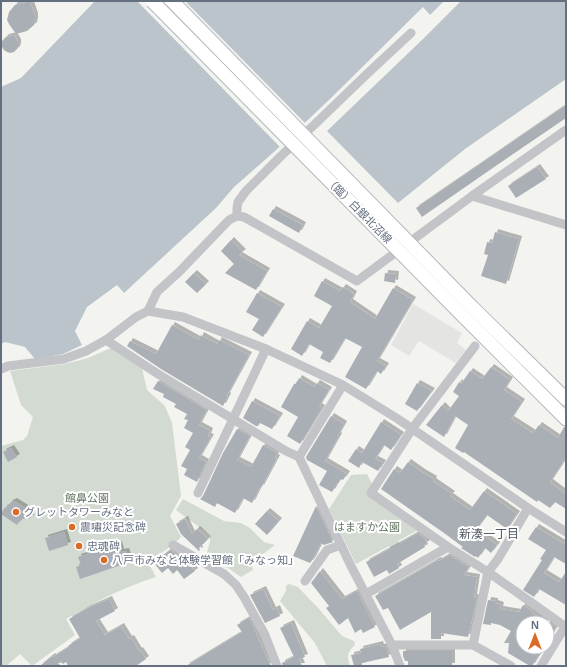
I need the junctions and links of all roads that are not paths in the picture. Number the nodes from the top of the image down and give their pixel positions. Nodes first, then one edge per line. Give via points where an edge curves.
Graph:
1 (152, 1) edge
2 (172, 1) edge
3 (411, 33) dead end
4 (566, 130) edge
5 (472, 196) junction
6 (237, 216) junction
7 (566, 225) edge
8 (148, 311) junction
9 (106, 340) junction
10 (475, 346) dead end
11 (266, 349) junction
12 (1, 369) edge
13 (343, 385) junction
14 (566, 399) edge
15 (232, 419) junction
16 (566, 419) edge
17 (412, 429) junction
18 (299, 457) junction
19 (198, 493) dead end
20 (528, 508) junction
21 (566, 532) edge
22 (173, 545) dead end
23 (341, 545) junction
24 (448, 547) junction
25 (488, 572) junction
26 (305, 581) dead end
27 (366, 594) junction
28 (566, 626) edge
29 (392, 645) junction
30 (473, 645) junction
31 (277, 666) edge
32 (400, 666) edge
33 (511, 666) edge
34 (540, 666) edge

1 - 16 street, （臨）白銀北沼線, bridge
2 - 14 street, （臨）白銀北沼線, bridge via 461,296
3 - 6 street via 246,191 238,202
4 - 5 street
5 - 6 street via 357,280 244,217
5 - 7 street
6 - 8 street via 229,220 157,292
8 - 9 street
8 - 11 street via 183,317
9 - 12 street via 64,359
9 - 15 street
10 - 17 street
11 - 13 street
11 - 15 street
13 - 17 street
13 - 18 street
15 - 18 street
15 - 19 street
17 - 20 street
17 - 24 street via 371,492
18 - 23 street
20 - 21 street
20 - 25 street
22 - 31 street via 224,574 236,585 265,636
23 - 26 street via 327,550
23 - 27 street
24 - 25 street
24 - 27 street
25 - 28 street
25 - 30 street
27 - 29 street
28 - 34 street
29 - 30 street
29 - 32 street
30 - 33 street

